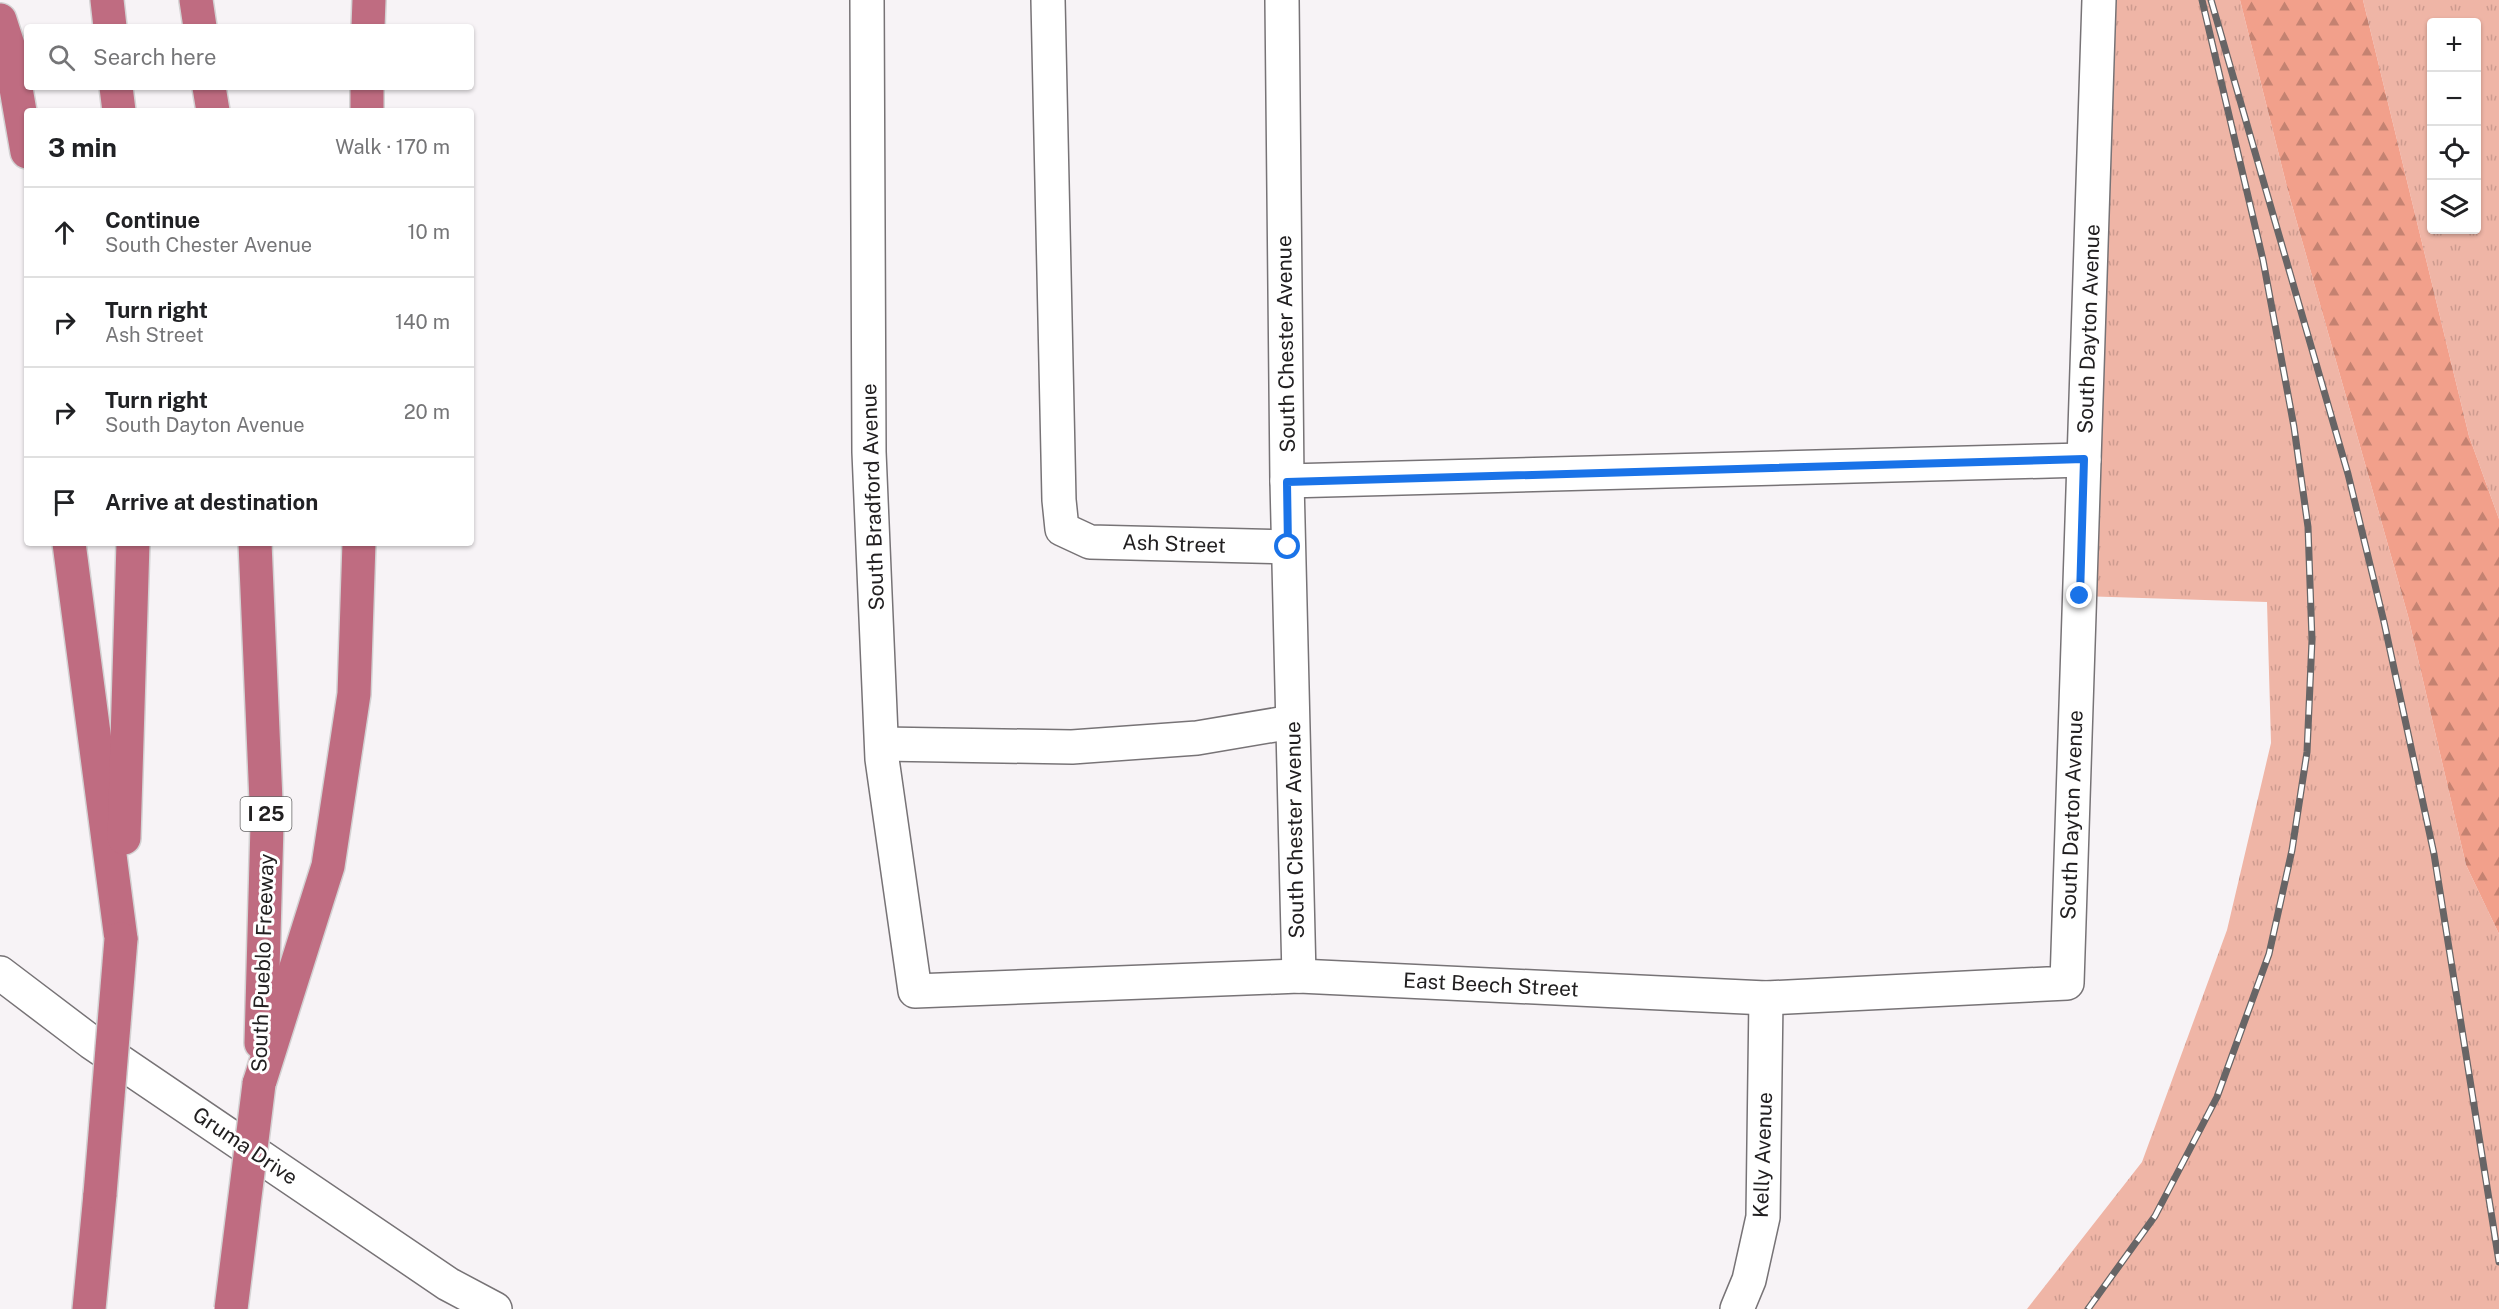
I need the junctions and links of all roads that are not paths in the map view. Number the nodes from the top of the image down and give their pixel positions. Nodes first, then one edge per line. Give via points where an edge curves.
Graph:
1 (107, 0) edge
2 (196, 0) edge
3 (369, 0) edge
4 (867, 0) edge
5 (1048, 0) edge
6 (1282, 0) edge
7 (2099, 0) edge
8 (0, 20) edge
9 (110, 24) edge
10 (200, 24) edge
11 (368, 24) edge
12 (116, 90) edge
13 (210, 90) edge
14 (367, 90) edge
15 (119, 108) edge
16 (212, 108) edge
17 (367, 108) edge
18 (24, 135) edge
19 (2084, 459) junction
20 (1287, 482) junction
21 (69, 546) edge
22 (133, 546) edge
23 (255, 546) edge
24 (359, 546) edge
25 (1288, 547) junction
26 (1292, 722) junction
27 (882, 744) junction
28 (121, 939) junction
29 (0, 973) edge
30 (1299, 976) junction
31 (2067, 983) joint
32 (915, 991) joint
33 (1766, 998) junction
34 (260, 1084) junction
35 (89, 1309) edge
36 (231, 1309) edge
37 (495, 1309) edge
38 (1737, 1309) edge

1 - 9 highway
2 - 10 highway
3 - 11 highway
4 - 27 street, South Bradford Avenue via 869,452
5 - 25 street, Ash Street via 1062,529 1090,542
6 - 20 street, South Chester Avenue
7 - 19 street, South Dayton Avenue
8 - 18 highway via 9,48
12 - 15 highway
13 - 16 highway
14 - 17 highway
19 - 20 street
19 - 31 street, South Dayton Avenue
20 - 25 street, South Chester Avenue
21 - 28 highway
22 - 28 highway
23 - 34 highway, South Pueblo Freeway / I 25 via 267,825
24 - 34 highway via 354,694 328,867
25 - 26 street, South Chester Avenue
26 - 27 street via 1197,738 1072,747
26 - 30 street, South Chester Avenue
27 - 32 street, South Bradford Avenue
28 - 35 highway, bridge
29 - 37 street, Gruma Drive via 91,1042 448,1284
30 - 32 street, East Beech Street
30 - 33 street, East Beech Street
31 - 33 street, East Beech Street
33 - 38 street, Kelly Avenue via 1763,1217 1749,1280
34 - 36 highway, South Pueblo Freeway / I 25, bridge

